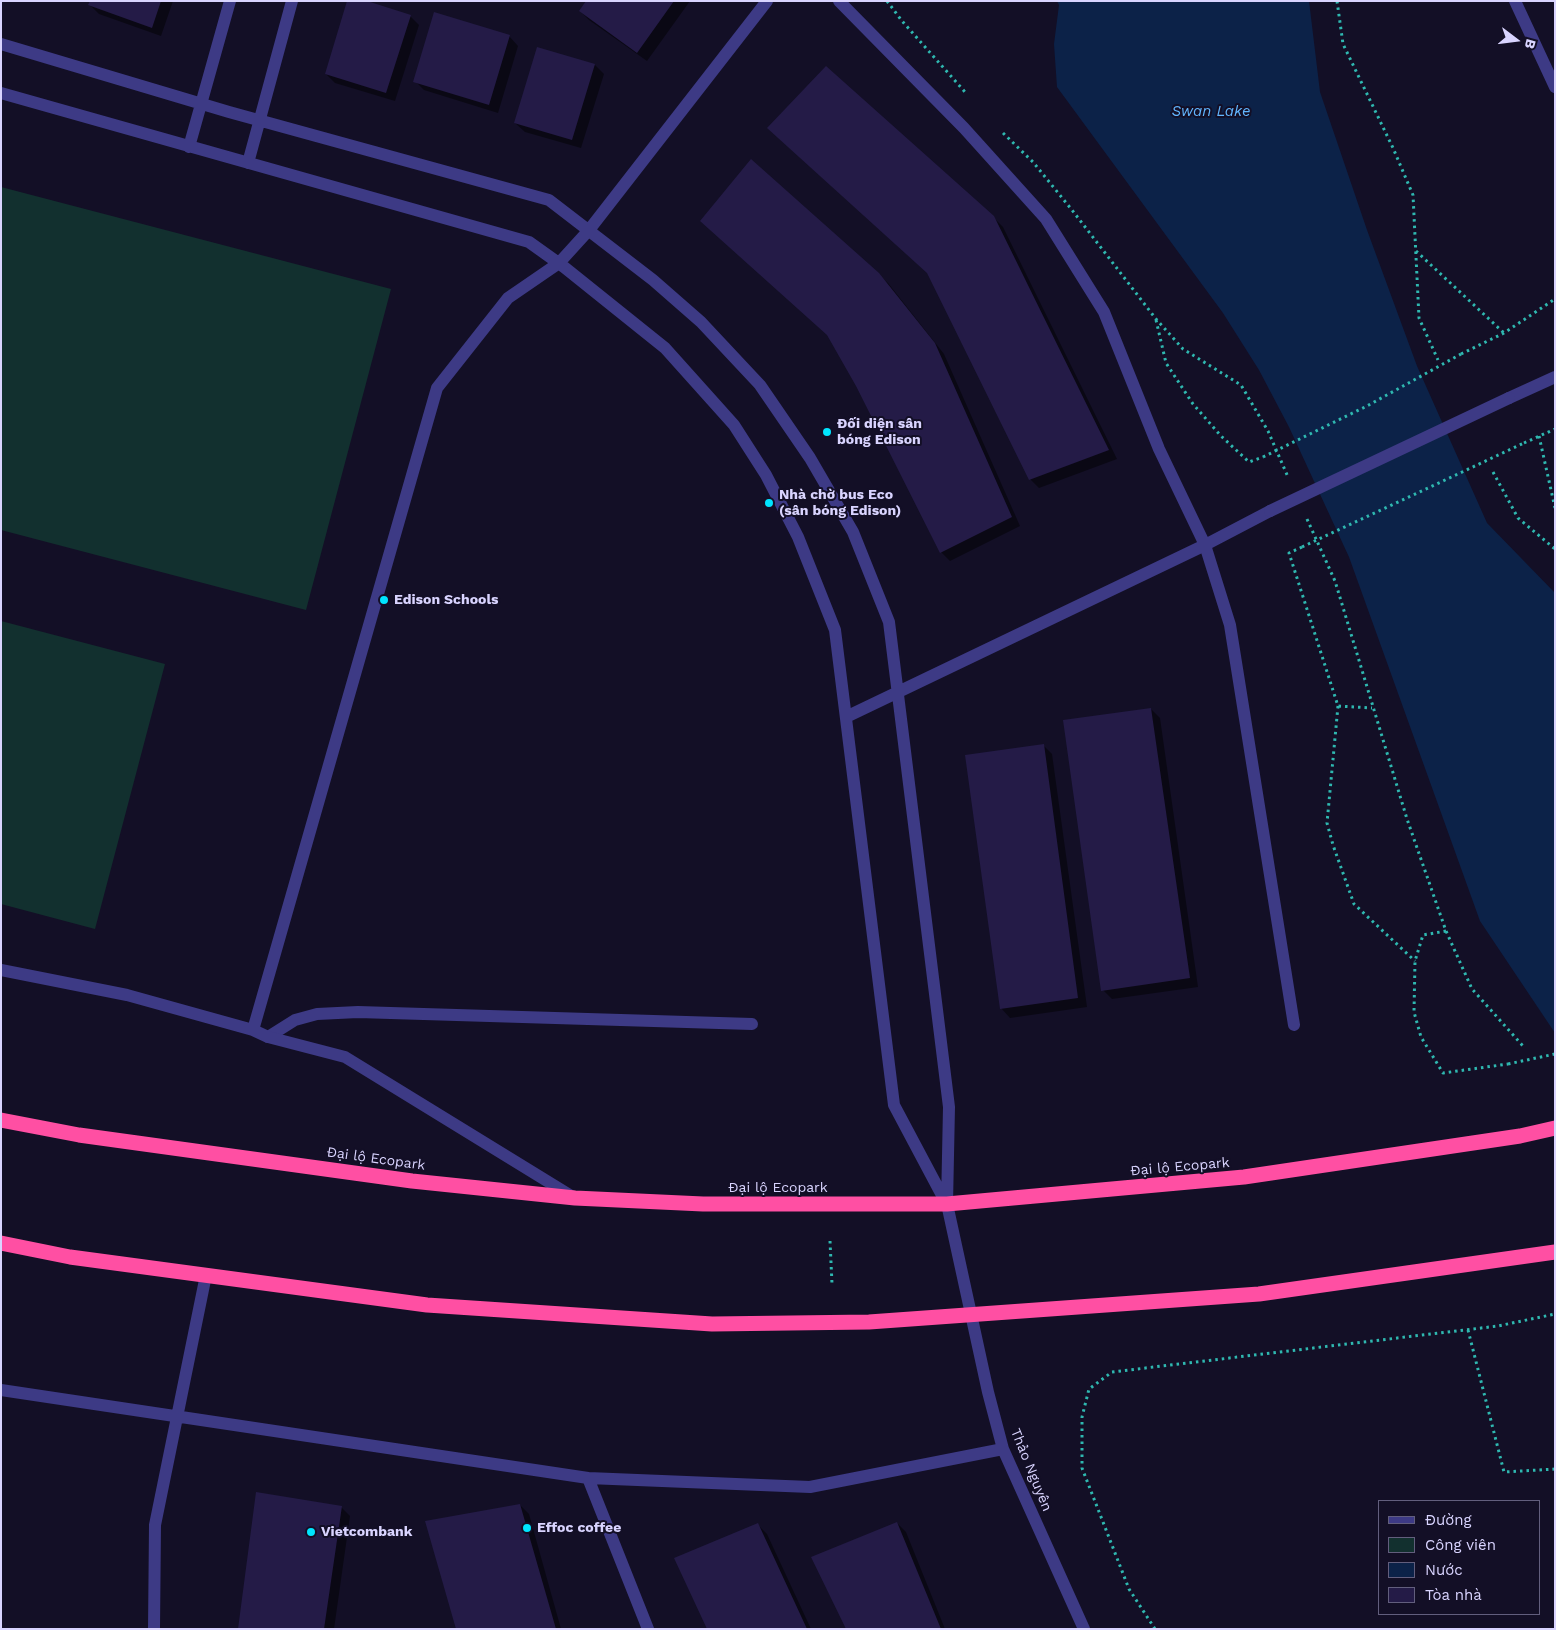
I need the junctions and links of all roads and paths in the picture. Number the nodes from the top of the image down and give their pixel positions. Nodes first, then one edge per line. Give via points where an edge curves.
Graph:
1 (230, 1) edge
2 (292, 1) edge
3 (767, 1) edge
4 (839, 1) edge
5 (1337, 1) edge
6 (1515, 1) edge
7 (1, 44) edge
8 (1555, 87) edge
9 (1, 93) edge
10 (201, 103) junction
11 (260, 120) junction
12 (189, 147) junction
13 (248, 163) junction
14 (589, 230) junction
15 (1416, 250) junction
16 (559, 263) junction
17 (1555, 299) edge
18 (1156, 318) dead end
19 (1504, 333) junction
20 (1438, 360) dead end
21 (1555, 377) edge
22 (1555, 429) edge
23 (1539, 436) junction
24 (1494, 472) dead end
25 (1555, 508) edge
26 (1205, 545) junction
27 (1555, 548) edge
28 (897, 692) junction
29 (1338, 706) junction
30 (1372, 708) dead end
31 (846, 717) junction
32 (1446, 931) dead end
33 (1415, 961) junction
34 (1, 970) edge
35 (752, 1024) dead end
36 (1294, 1025) dead end
37 (253, 1030) junction
38 (268, 1037) junction
39 (1555, 1054) edge
40 (1, 1120) edge
41 (1555, 1128) edge
42 (574, 1198) junction
43 (947, 1204) junction
44 (830, 1241) dead end
45 (1, 1243) edge
46 (1555, 1252) edge
47 (206, 1275) junction
48 (832, 1284) dead end
49 (1555, 1314) edge
50 (971, 1315) junction
51 (1468, 1330) junction
52 (1, 1390) edge
53 (177, 1418) junction
54 (1003, 1449) junction
55 (1555, 1469) edge
56 (588, 1478) junction
57 (154, 1629) edge
58 (648, 1629) edge
59 (1084, 1629) edge
60 (1155, 1629) edge

1 - 10 street
2 - 11 street
3 - 14 street
4 - 26 street via 964,128 1046,219 1104,312 1159,448
5 - 15 path via 1342,44 1413,195
6 - 8 street
7 - 10 street
9 - 12 street
10 - 11 street
10 - 12 street
11 - 13 street
11 - 14 street via 549,200
12 - 13 street
13 - 16 street via 529,242
14 - 16 street
14 - 28 street via 701,322 760,386 810,458 853,532 889,622
15 - 19 path
15 - 20 path via 1419,318
16 - 31 street via 665,348 734,425 766,475 798,537 835,630
16 - 37 street via 508,298 437,388
17 - 19 path
18 - 19 path, bridge via 1166,363 1193,404 1249,462 1367,406
21 - 26 street, bridge via 1270,511
22 - 23 path
23 - 25 path
23 - 29 path, bridge via 1289,553
24 - 27 path via 1518,518
26 - 28 street
26 - 36 street via 1230,625
28 - 31 street
28 - 43 street via 949,1107
29 - 30 path
29 - 33 path via 1327,823 1333,845 1354,904
31 - 43 street via 894,1105
32 - 33 path via 1423,935
33 - 39 path, bridge via 1414,1012 1421,1037 1443,1073
34 - 37 street via 127,995
35 - 38 street via 358,1012 317,1014 295,1020
37 - 38 street
38 - 42 street via 345,1057
40 - 42 highway, Đại lộ Ecopark via 78,1135 412,1181
41 - 43 highway, Đại lộ Ecopark via 1244,1178
42 - 43 highway, Đại lộ Ecopark via 703,1204
43 - 50 street, Thảo Nguyên
44 - 48 path
45 - 47 highway via 70,1257
46 - 50 highway via 1259,1294
47 - 50 highway via 427,1305 712,1324 870,1322
47 - 53 street
49 - 51 path
50 - 54 street, Thảo Nguyên
51 - 55 path via 1504,1472
51 - 60 path via 1112,1372 1089,1389 1082,1417 1082,1468 1129,1590
52 - 53 street
53 - 56 street
53 - 57 street via 155,1525
54 - 56 street via 810,1487
54 - 59 street, Thảo Nguyên
56 - 58 street

